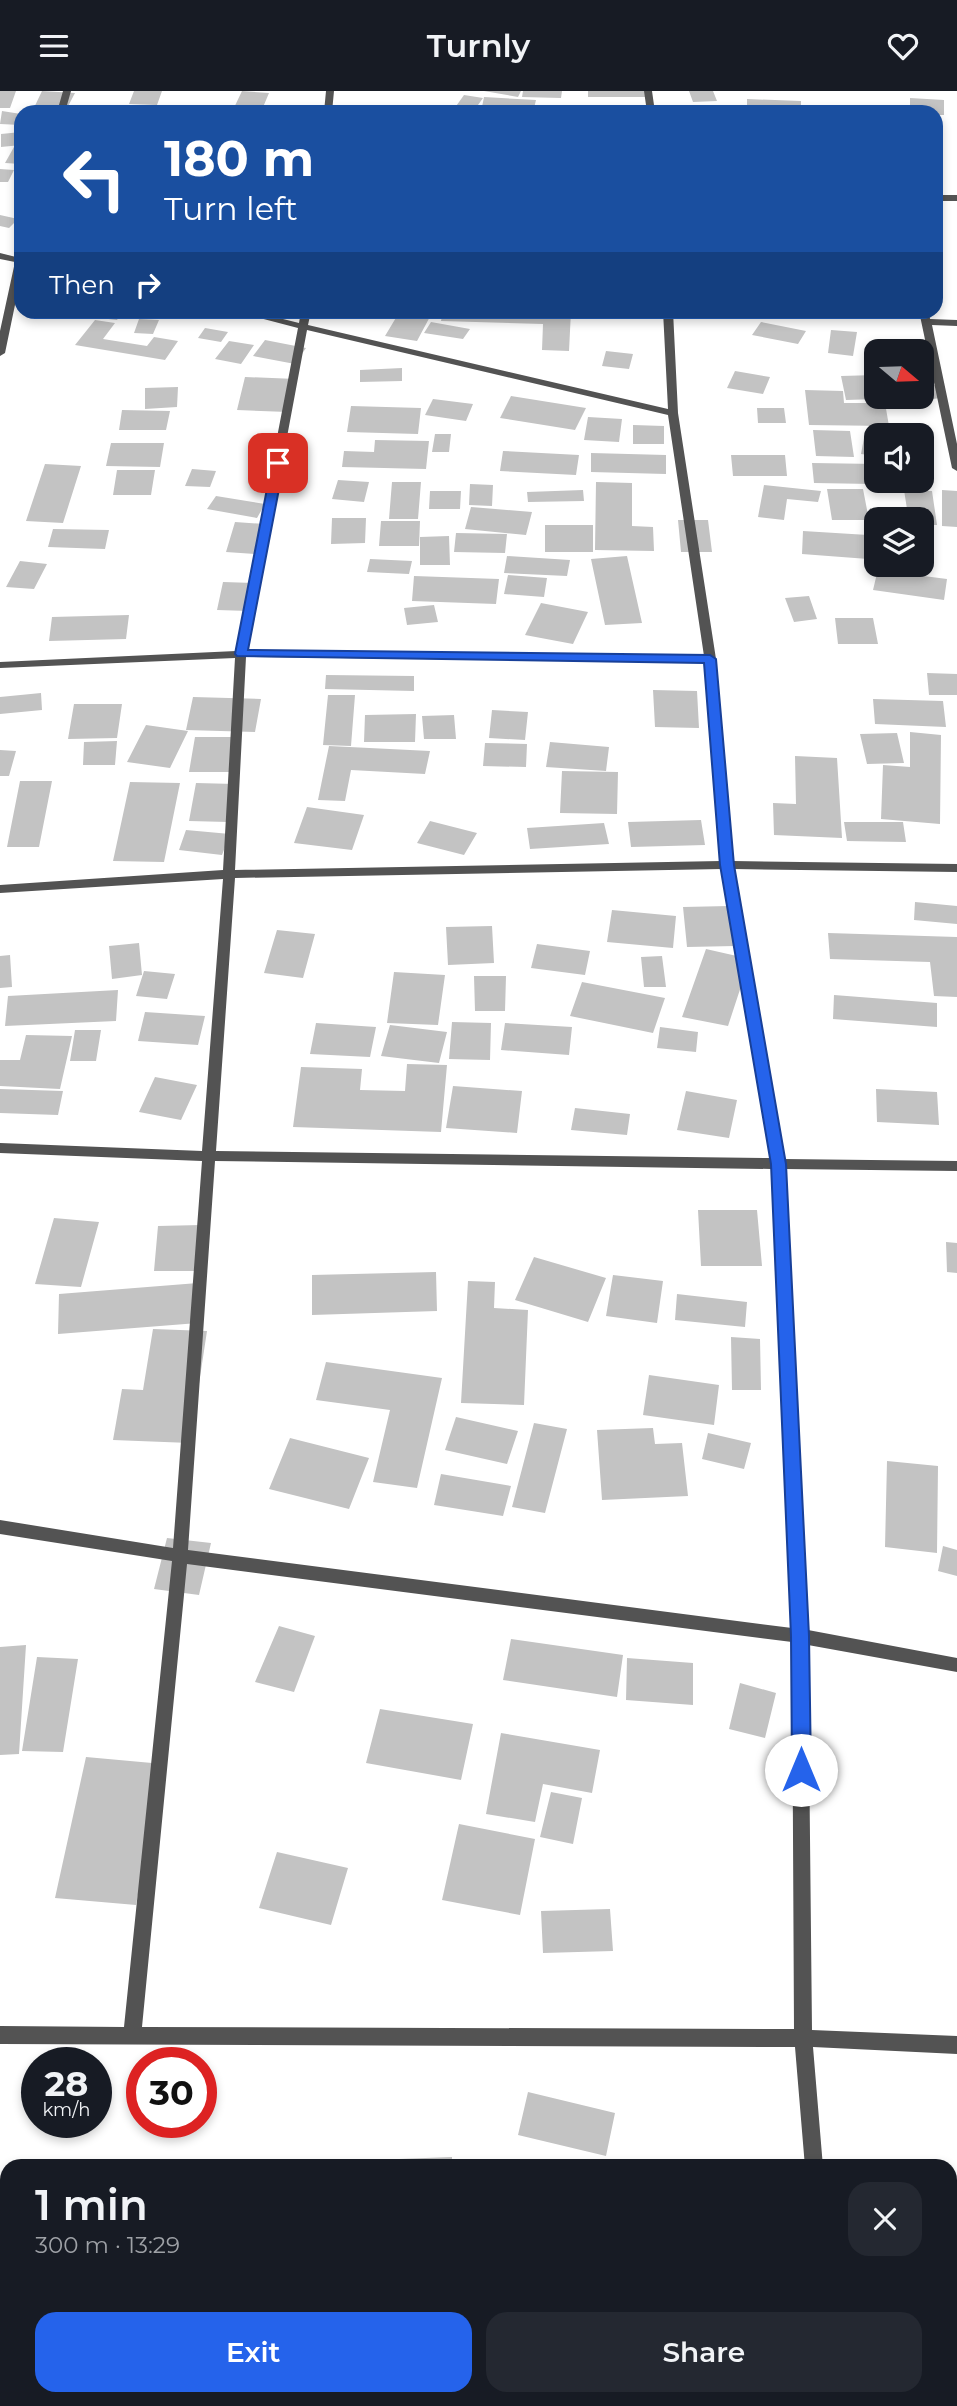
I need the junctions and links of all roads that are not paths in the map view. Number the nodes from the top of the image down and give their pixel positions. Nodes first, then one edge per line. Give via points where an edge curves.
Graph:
1 (14, 287) edge
2 (270, 319) edge
3 (305, 319) edge
4 (668, 319) edge
5 (925, 319) edge
6 (936, 319) edge
7 (957, 323) edge
8 (304, 327) junction
9 (0, 353) edge
10 (673, 413) junction
11 (957, 468) edge
12 (241, 654) junction
13 (710, 659) junction
14 (0, 665) edge
15 (727, 865) junction
16 (957, 868) edge
17 (229, 874) junction
18 (0, 888) edge
19 (0, 1148) edge
20 (208, 1156) junction
21 (778, 1164) junction
22 (957, 1166) edge
23 (0, 1528) edge
24 (180, 1556) junction
25 (800, 1636) junction
26 (957, 1665) edge
27 (0, 2035) edge
28 (132, 2036) junction
29 (803, 2038) junction
30 (957, 2045) edge
31 (813, 2159) edge

1 - 9 street
2 - 8 street
3 - 8 street
4 - 10 street
5 - 11 street
6 - 7 street
8 - 10 street
8 - 12 street
10 - 13 street
12 - 13 street
12 - 14 street
12 - 17 street
13 - 15 street
15 - 16 street
15 - 17 street
15 - 21 street
17 - 18 street
17 - 20 street
19 - 20 street
20 - 21 street
20 - 24 street
21 - 22 street
21 - 25 street
23 - 24 street
24 - 25 street
24 - 28 street
25 - 26 street
25 - 29 street
27 - 28 street
28 - 29 street
29 - 30 street
29 - 31 street

